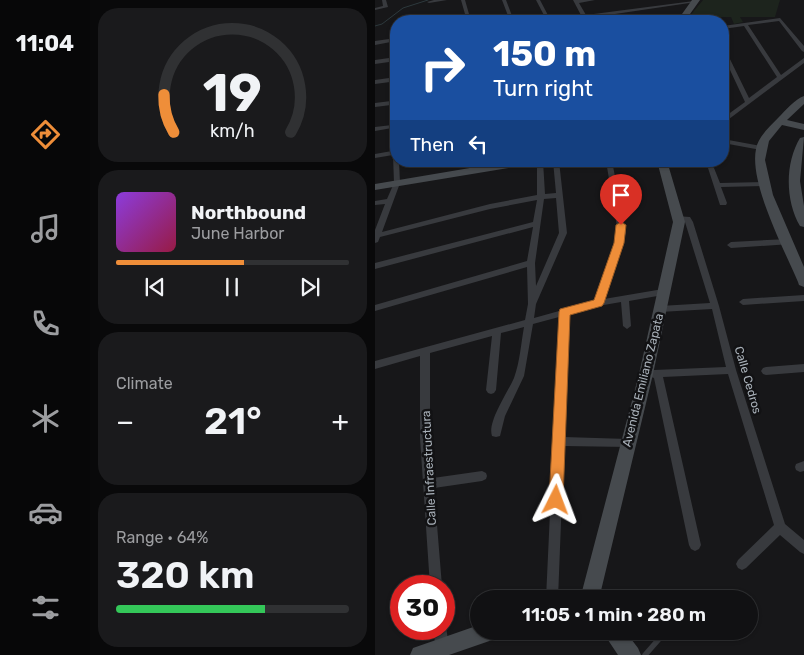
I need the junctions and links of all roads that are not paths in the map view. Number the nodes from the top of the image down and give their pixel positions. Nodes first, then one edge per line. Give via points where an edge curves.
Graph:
1 (384, 0) edge
2 (445, 0) edge
3 (463, 0) edge
4 (504, 0) edge
5 (539, 0) edge
6 (593, 0) edge
7 (575, 1) edge
8 (695, 1) edge
9 (429, 2) dead end
10 (678, 2) edge
11 (375, 9) edge
12 (467, 15) edge
13 (510, 15) edge
14 (546, 15) edge
15 (584, 15) edge
16 (608, 15) edge
17 (685, 15) edge
18 (745, 24) junction
19 (729, 26) edge
20 (390, 41) edge
21 (375, 43) edge
22 (804, 50) edge
23 (390, 60) edge
24 (804, 60) edge
25 (375, 62) edge
26 (729, 63) edge
27 (780, 77) junction
28 (390, 80) edge
29 (375, 82) edge
30 (804, 99) edge
31 (748, 102) junction
32 (390, 103) edge
33 (375, 105) edge
34 (729, 116) edge
35 (781, 122) junction
36 (390, 127) edge
37 (804, 127) edge
38 (375, 129) edge
39 (803, 142) edge
40 (729, 143) edge
41 (761, 148) junction
42 (390, 153) edge
43 (375, 156) edge
44 (396, 167) edge
45 (468, 167) edge
46 (540, 167) edge
47 (557, 167) edge
48 (610, 167) edge
49 (664, 167) edge
50 (711, 168) dead end
51 (397, 183) junction
52 (764, 184) junction
53 (717, 185) junction
54 (375, 187) edge
55 (560, 195) junction
56 (541, 196) junction
57 (390, 200) junction
58 (375, 203) edge
59 (723, 203) dead end
60 (678, 218) junction
61 (538, 223) junction
62 (804, 223) edge
63 (376, 237) edge
64 (788, 242) junction
65 (731, 245) dead end
66 (531, 263) junction
67 (375, 266) edge
68 (804, 282) edge
69 (663, 292) junction
70 (625, 298) junction
71 (804, 298) edge
72 (743, 302) dead end
73 (598, 303) junction
74 (532, 304) junction
75 (715, 306) junction
76 (375, 308) edge
77 (661, 309) junction
78 (564, 312) junction
79 (529, 321) junction
80 (627, 326) dead end
81 (497, 330) junction
82 (425, 351) junction
83 (375, 365) edge
84 (804, 368) edge
85 (731, 370) junction
86 (766, 371) dead end
87 (652, 374) junction
88 (491, 390) dead end
89 (496, 433) dead end
90 (559, 440) junction
91 (628, 443) junction
92 (482, 476) dead end
93 (429, 484) junction
94 (780, 527) junction
95 (695, 545) dead end
96 (804, 548) edge
97 (742, 564) dead end
98 (436, 575) edge
99 (552, 590) edge
100 (591, 590) edge
101 (470, 634) edge
102 (455, 636) edge
103 (438, 640) edge
104 (619, 640) edge
105 (658, 640) edge
106 (420, 655) edge
107 (631, 655) edge
108 (645, 655) edge

1 - 11 street via 386,7
2 - 9 street
3 - 12 street
4 - 13 street
5 - 14 street
6 - 7 street
7 - 15 street
8 - 10 street
8 - 17 street
10 - 16 street
18 - 19 street
18 - 22 street via 780,19
18 - 27 street
20 - 21 street
23 - 25 street
24 - 27 street
26 - 31 street
27 - 31 street
28 - 29 street
30 - 35 street
31 - 34 street
32 - 33 street
35 - 37 street
35 - 41 street via 767,136
36 - 38 street
39 - 62 street via 796,157 794,175 797,205
40 - 41 street
41 - 52 street
42 - 43 street
44 - 51 street
45 - 51 street
46 - 56 street
47 - 55 street
48 - 73 street via 622,233
49 - 60 street, Avenida Emiliano Zapata
50 - 53 street
51 - 54 street
51 - 57 street
52 - 53 street
52 - 64 street
53 - 59 street
55 - 56 street
55 - 74 street via 563,233
56 - 61 street
56 - 63 street
57 - 58 street
57 - 63 street
60 - 69 street, Avenida Emiliano Zapata
60 - 75 street, Calle Cedros via 689,222
61 - 66 street
61 - 67 street
64 - 65 street
64 - 68 street
66 - 74 street
66 - 76 street
69 - 70 street
69 - 77 street, Avenida Emiliano Zapata
70 - 73 street
70 - 80 street
71 - 72 street
73 - 78 street
74 - 79 street
75 - 77 street
75 - 85 street, Calle Cedros
77 - 87 street, Avenida Emiliano Zapata
78 - 79 street
78 - 90 street
79 - 81 street
79 - 89 street via 519,376 500,416
81 - 82 street
81 - 88 street
82 - 83 street
82 - 93 street, Calle Infraestructura via 425,438
84 - 86 street
85 - 87 street
85 - 94 street, Calle Cedros
87 - 91 street, Avenida Emiliano Zapata
87 - 95 street
90 - 91 street
90 - 99 street
91 - 100 street, Avenida Emiliano Zapata
92 - 93 street
93 - 98 street, Calle Infraestructura
94 - 96 street
94 - 97 street
101 - 102 street
103 - 106 street
104 - 107 street
105 - 108 lane

